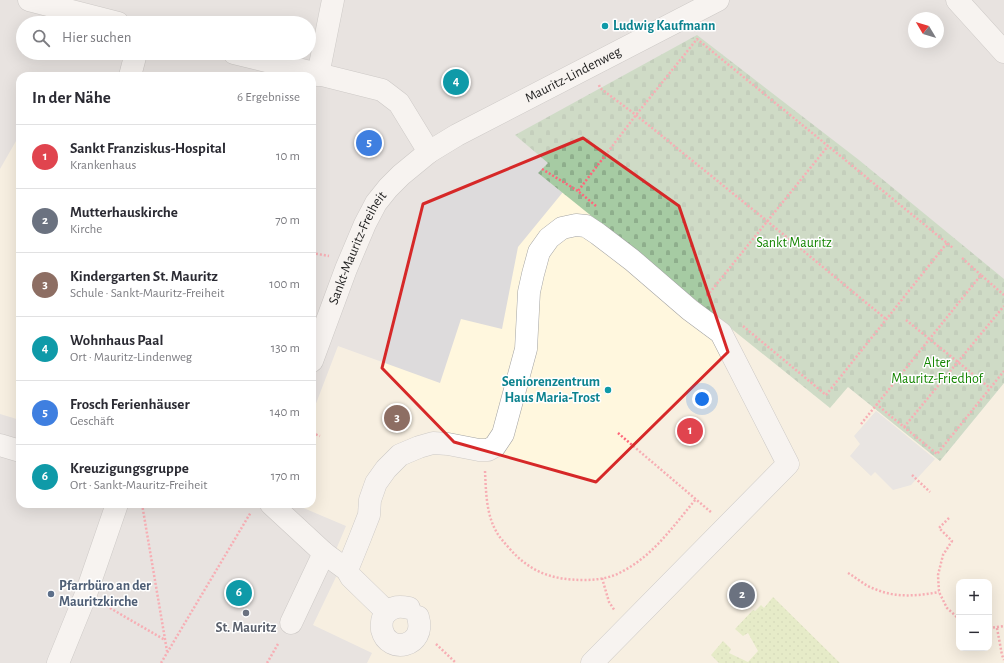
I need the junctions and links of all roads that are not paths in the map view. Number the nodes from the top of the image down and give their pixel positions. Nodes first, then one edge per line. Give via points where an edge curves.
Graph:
1 (29, 0) edge
2 (333, 0) edge
3 (718, 0) edge
4 (958, 0) edge
5 (91, 16) edge
6 (1004, 52) edge
7 (134, 60) edge
8 (261, 60) edge
9 (131, 72) edge
10 (307, 72) edge
11 (318, 75) joint
12 (429, 152) junction
13 (316, 350) edge
14 (0, 446) edge
15 (16, 450) edge
16 (117, 508) edge
17 (275, 508) edge
18 (324, 553) junction
19 (346, 570) junction
20 (387, 612) junction
21 (291, 623) dead end
22 (58, 663) edge
23 (592, 663) edge

1 - 5 street
2 - 11 street
3 - 12 street, Mauritz-Lindenweg via 457,135
4 - 6 street
7 - 9 street
8 - 10 street
11 - 12 street via 382,90 399,103
12 - 13 street, Sankt-Mauritz-Freiheit via 401,175 376,204 346,269
14 - 15 street
16 - 22 street
17 - 18 street
18 - 19 street
18 - 21 street
19 - 20 street
19 - 23 street via 369,515 370,500 376,483 386,468 400,455 433,443 479,450 488,450 495,446 503,434 526,349 529,292 539,252 549,238 562,228 586,226 721,333 788,464
20 - 20 street via 401,606 415,619 416,638 401,645 390,642 381,627

